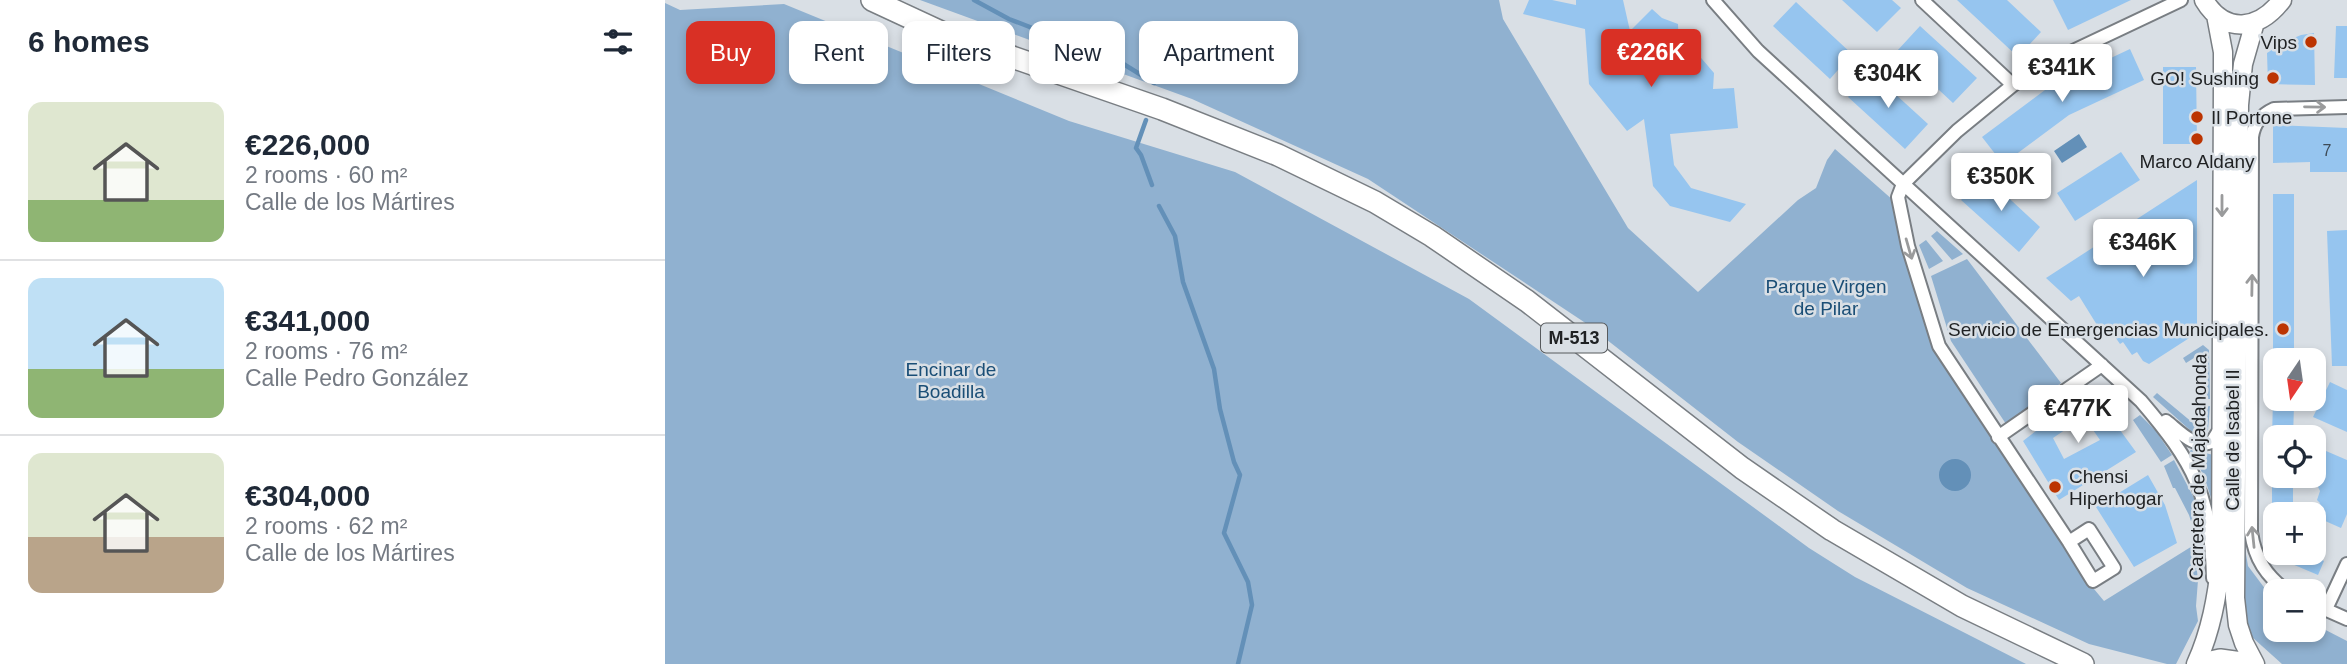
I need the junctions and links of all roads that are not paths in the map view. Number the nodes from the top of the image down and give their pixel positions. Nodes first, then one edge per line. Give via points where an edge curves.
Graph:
1 (871, 0) edge
2 (1922, 0) edge
3 (2181, 0) edge
4 (2204, 0) edge
5 (2282, 0) edge
6 (1719, 2) edge
7 (2216, 15) junction
8 (2255, 22) junction
9 (2013, 85) junction
10 (2347, 107) edge
11 (2237, 159) junction
12 (1903, 184) junction
13 (2253, 190) junction
14 (2102, 365) junction
15 (2141, 401) junction
16 (2220, 429) junction
17 (1999, 437) junction
18 (2069, 542) dead end
19 (2347, 564) edge
20 (2272, 579) edge
21 (2326, 597) edge
22 (2326, 610) edge
23 (2347, 619) edge
24 (2210, 626) junction
25 (2083, 663) edge
26 (2196, 664) edge
27 (2202, 664) edge
28 (2249, 664) edge
29 (2255, 664) edge

1 - 25 main road, M-513 via 943,33 1266,150 1375,202 1527,302 1742,468 1832,530 1962,606
2 - 9 street
3 - 9 street via 2050,62
4 - 7 street
5 - 8 street
6 - 12 street via 1758,51
7 - 8 street via 2228,23
7 -> 16 street, Carretera de Majadahonda via 2223,52
8 - 11 street, Carretera de Majadahonda via 2243,64
9 - 12 street
13 -> 10 street, Calle de Isabel II via 2253,130 2263,114 2287,107
11 - 13 street, Calle de Isabel II
11 - 29 street, Carretera de Majadahonda via 2235,598 2238,625
12 - 14 street
12 -> 17 street via 1898,208 1938,346
20 -> 13 street, Calle de Isabel II via 2254,548 2251,533
14 - 15 street
14 - 17 street
15 - 16 street via 2197,443 2212,442
15 - 24 street via 2181,452 2206,506 2213,571
16 - 24 street, Carretera de Majadahonda via 2221,561
17 - 18 street
19 - 21 street
22 - 23 street
24 - 26 street, Carretera de Majadahonda
27 - 28 main road via 2220,660

